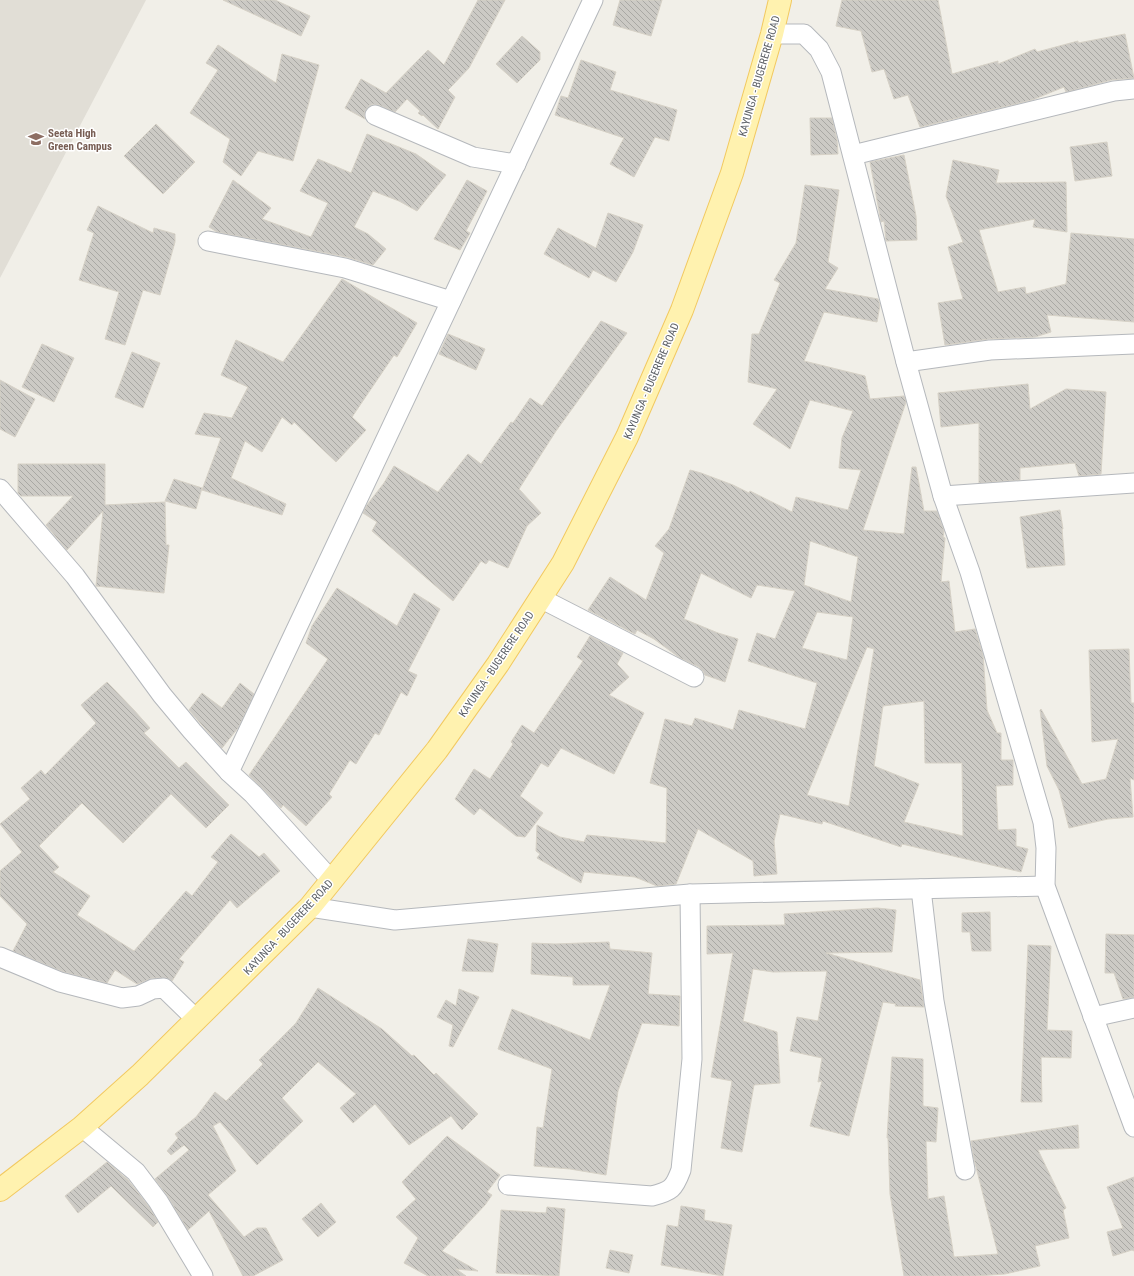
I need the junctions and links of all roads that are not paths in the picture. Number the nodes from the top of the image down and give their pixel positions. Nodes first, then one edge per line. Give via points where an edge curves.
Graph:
1 (593, 0) edge
2 (780, 0) edge
3 (772, 34) junction
4 (1134, 89) edge
5 (375, 115) dead end
6 (853, 156) junction
7 (516, 164) junction
8 (208, 241) dead end
9 (451, 301) junction
10 (1134, 344) edge
11 (906, 362) junction
12 (1134, 483) edge
13 (0, 489) edge
14 (943, 496) junction
15 (540, 598) junction
16 (694, 677) dead end
17 (229, 772) junction
18 (332, 881) junction
19 (1045, 886) junction
20 (921, 889) junction
21 (690, 894) junction
22 (310, 907) junction
23 (0, 957) edge
24 (1134, 1008) edge
25 (1094, 1017) junction
26 (197, 1020) junction
27 (82, 1127) junction
28 (1134, 1127) edge
29 (965, 1170) dead end
30 (508, 1185) dead end
31 (0, 1190) edge
32 (203, 1276) edge

1 - 7 street
2 - 3 main road, KAYUNGA - BUGERERE ROAD
3 - 6 street via 804,34 820,49 831,72
3 - 15 main road, KAYUNGA - BUGERERE ROAD via 732,173 682,310 627,437 563,563
4 - 6 street via 1114,91
5 - 7 street via 473,157
6 - 11 street
7 - 9 street
8 - 9 street via 345,268
9 - 17 street
10 - 11 street via 990,350
11 - 14 street
12 - 14 street
13 - 17 street via 75,576 162,695
14 - 19 street via 970,572 1043,822 1046,848
15 - 16 street
15 - 18 main road, KAYUNGA - BUGERERE ROAD via 498,664 437,750
17 - 18 street via 253,794
18 - 22 main road, KAYUNGA - BUGERERE ROAD
19 - 20 street
19 - 25 street
20 - 21 street
20 - 29 street via 934,1001
21 - 22 street via 395,920
21 - 30 street via 692,1059 681,1170 677,1183 668,1192 652,1196
22 - 26 main road, KAYUNGA - BUGERERE ROAD
23 - 26 street via 60,982 122,998 164,988
24 - 25 street
25 - 28 street
26 - 27 main road, KAYUNGA - BUGERERE ROAD
27 - 31 main road, KAYUNGA - BUGERERE ROAD
27 - 32 street via 136,1172 158,1201

